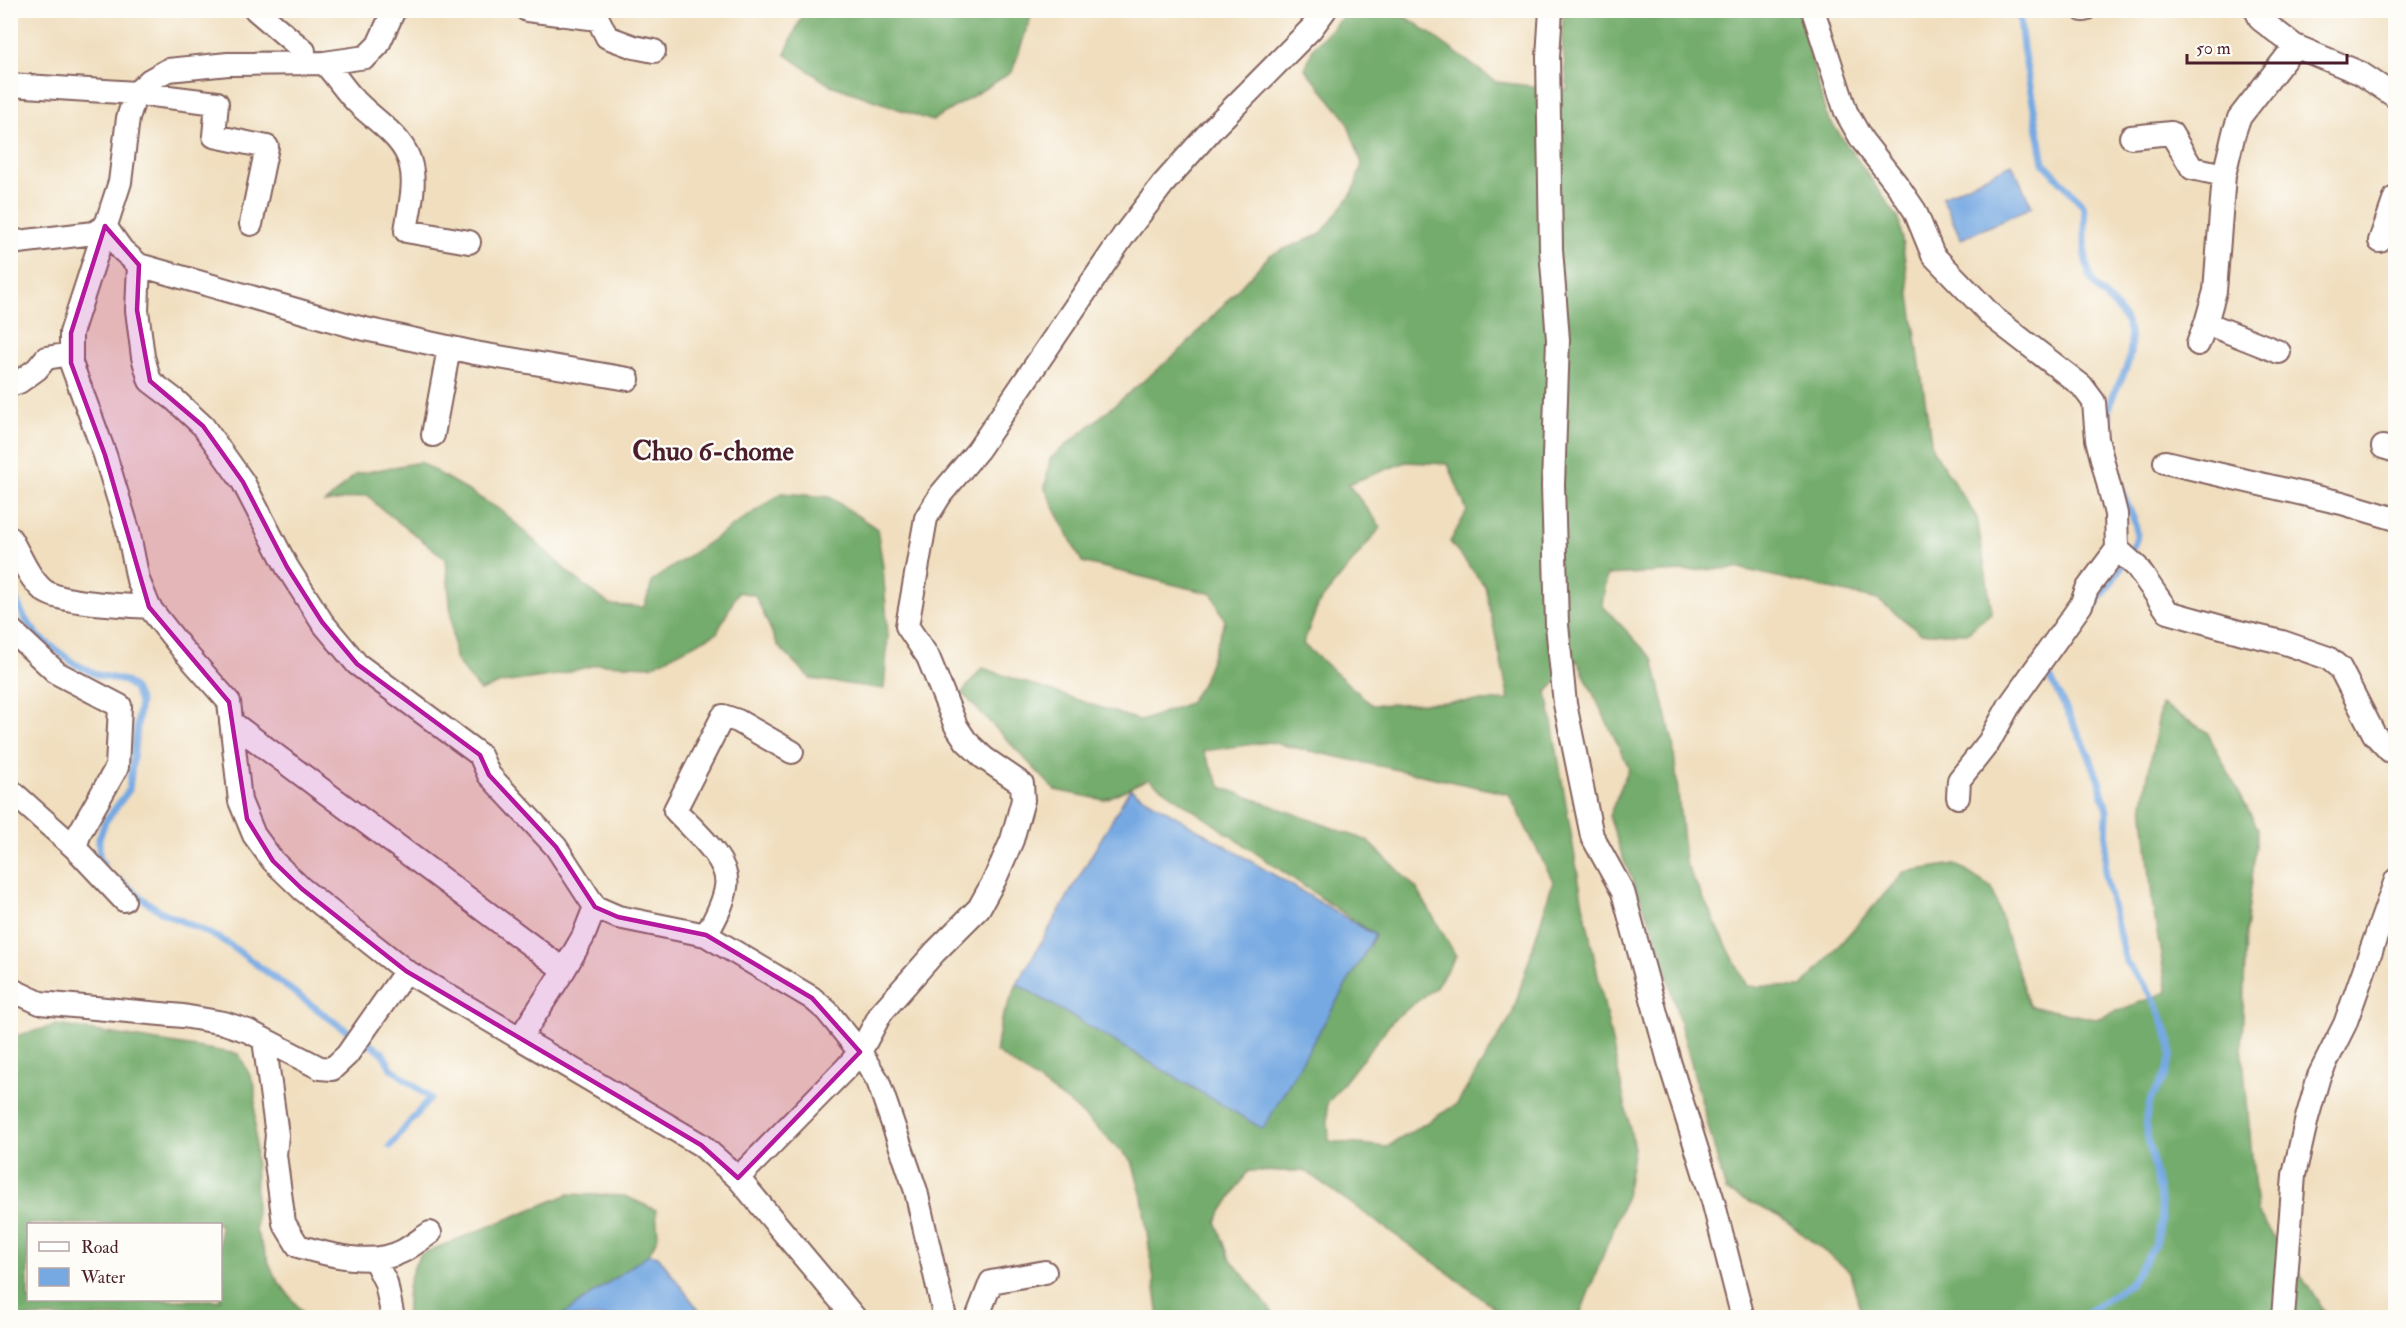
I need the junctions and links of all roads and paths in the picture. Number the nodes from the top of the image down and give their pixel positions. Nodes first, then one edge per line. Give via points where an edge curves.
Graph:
1 (256, 10) edge
2 (394, 10) edge
3 (527, 10) edge
4 (1325, 10) edge
5 (1551, 10) edge
6 (1813, 10) edge
7 (2256, 10) edge
8 (2295, 46) junction
9 (304, 51) dead end
10 (654, 51) dead end
11 (324, 63) junction
12 (10, 85) edge
13 (136, 93) junction
14 (2396, 97) edge
15 (2131, 137) dead end
16 (2224, 175) junction
17 (2395, 197) edge
18 (251, 224) dead end
19 (105, 226) junction
20 (2380, 241) dead end
21 (469, 242) dead end
22 (10, 243) edge
23 (140, 265) junction
24 (449, 348) junction
25 (2279, 351) dead end
26 (71, 354) junction
27 (628, 379) dead end
28 (10, 385) edge
29 (433, 435) dead end
30 (2165, 462) dead end
31 (2396, 519) edge
32 (10, 538) edge
33 (2117, 549) junction
34 (149, 607) junction
35 (10, 629) edge
36 (231, 722) junction
37 (792, 752) dead end
38 (2396, 753) edge
39 (10, 790) edge
40 (1958, 797) dead end
41 (75, 848) junction
42 (2396, 880) edge
43 (124, 900) dead end
44 (595, 907) junction
45 (706, 935) junction
46 (564, 970) junction
47 (406, 971) junction
48 (10, 989) edge
49 (520, 1038) junction
50 (264, 1040) junction
51 (860, 1052) junction
52 (738, 1178) junction
53 (430, 1233) dead end
54 (374, 1259) junction
55 (1045, 1272) dead end
56 (393, 1317) edge
57 (855, 1317) edge
58 (945, 1317) edge
59 (977, 1317) edge
60 (1743, 1317) edge
61 (2283, 1317) edge

1 - 9 street
2 - 11 street via 378,45 366,57
3 - 10 street via 598,19 607,37
4 - 51 street via 1163,184 978,450 926,518 907,626 928,657 956,726 984,758 1022,784 1023,800 1012,840 980,908 880,1013
5 - 60 street via 1551,249 1558,340 1553,485 1557,625 1565,704 1592,836 1623,892
6 - 33 street via 1846,112 1915,211 1933,255 1994,318 2082,386 2094,402 2097,439 2116,514
7 - 8 street via 2261,20
8 - 14 street via 2360,73
8 - 16 street via 2239,118
11 - 13 street via 228,64 168,70
11 - 21 street via 408,154 412,189 406,231
12 - 13 street
13 - 18 street via 217,103 214,136 267,147
13 - 19 street via 120,182
15 - 16 street via 2171,133 2192,168
16 - 25 street via 2216,291 2202,334
17 - 20 street
19 - 22 street via 94,233
19 - 23 street via 122,250
19 - 26 street via 71,333
23 - 24 street via 356,327
23 - 44 street via 137,310 150,381 203,426 243,482 316,613 357,664 480,755 489,774 556,847
24 - 27 street
24 - 29 street
26 - 28 street via 46,358 37,369
26 - 34 street
30 - 31 street
32 - 34 street via 29,573 43,590 56,597
33 - 38 street via 2138,567 2168,612 2328,658 2340,668 2374,734 2390,752
33 - 40 street via 2009,706 1989,742 1959,780
34 - 36 street via 229,702
35 - 41 street via 57,673 120,706 117,767
36 - 46 street
36 - 47 street via 240,801 254,835 273,861 302,889
37 - 45 street via 723,716 675,810 718,857 727,878
39 - 41 street
41 - 43 street
42 - 61 street via 2344,1024 2319,1076 2307,1118 2294,1175
44 - 45 street via 618,917
44 - 46 street
45 - 51 street via 812,998
46 - 49 street
47 - 49 street
47 - 50 street via 347,1055 332,1069 320,1068
48 - 50 street via 40,1003 224,1023
49 - 52 street via 701,1145
50 - 54 street via 284,1223 298,1246 326,1255
51 - 52 street
51 - 58 street via 878,1081 916,1191
52 - 57 street
53 - 54 street via 401,1252
54 - 56 street via 386,1283
55 - 59 street via 991,1282

